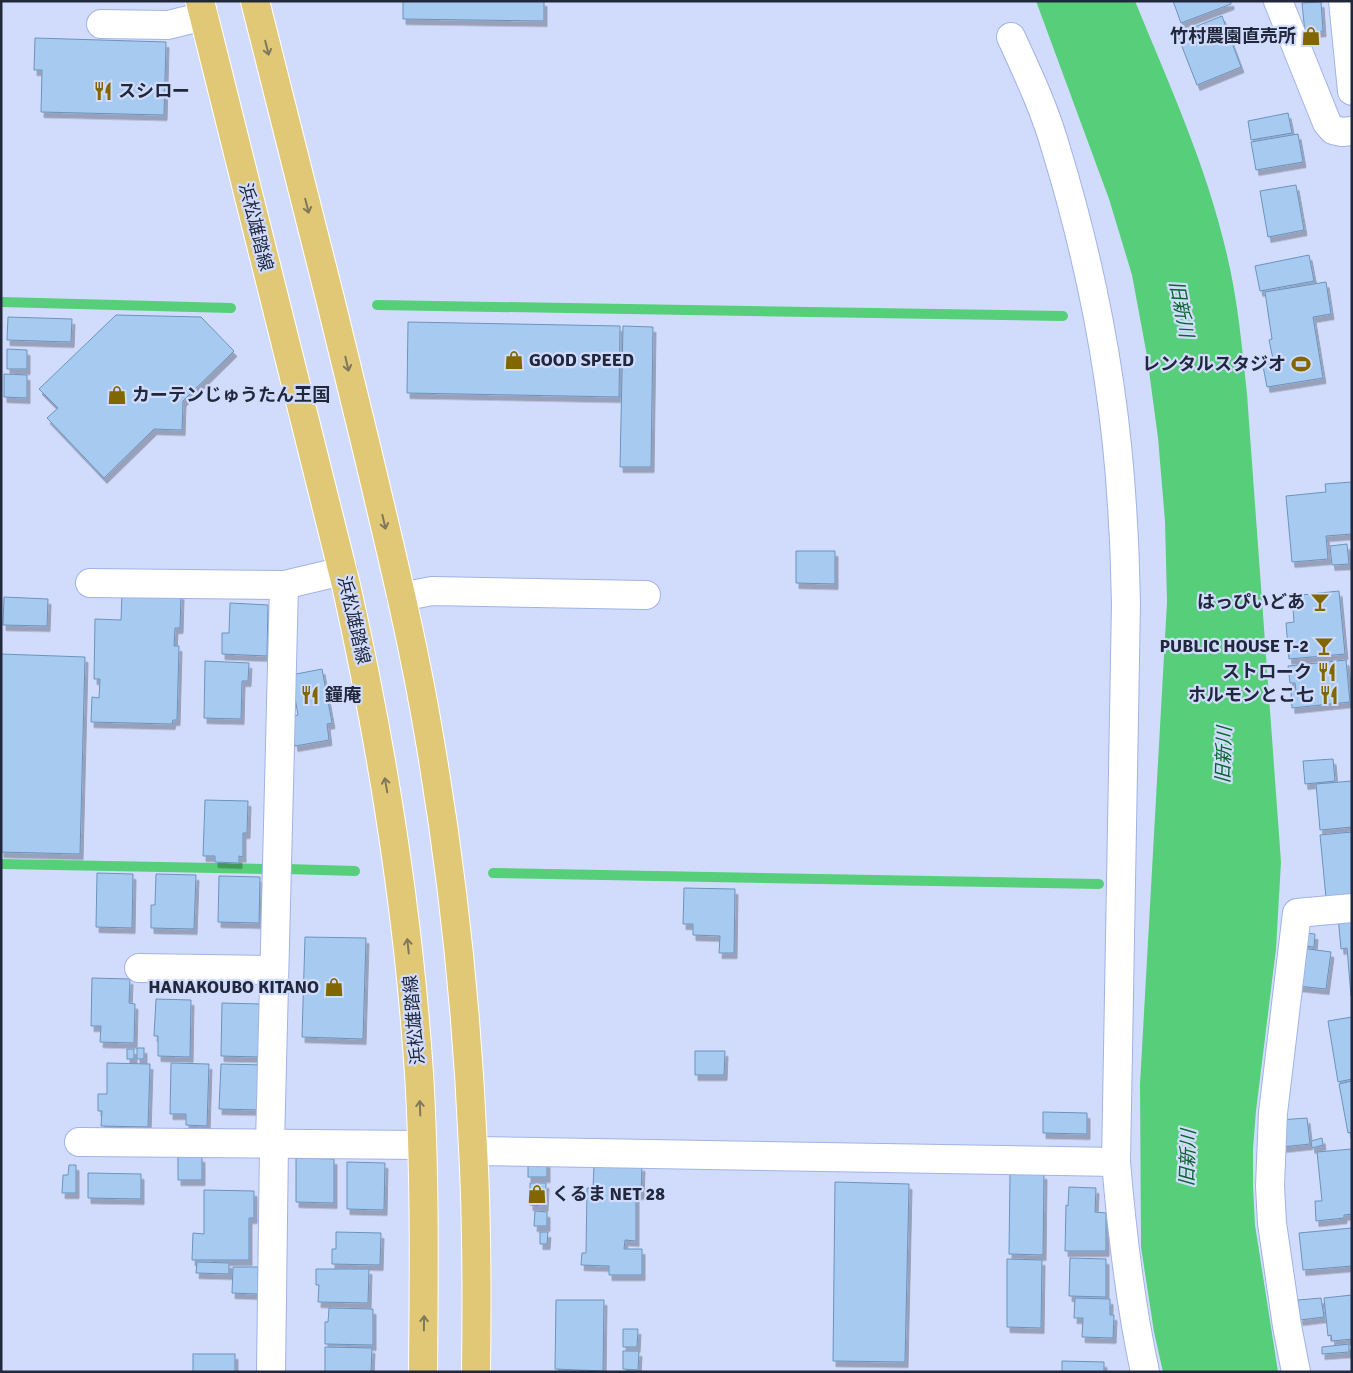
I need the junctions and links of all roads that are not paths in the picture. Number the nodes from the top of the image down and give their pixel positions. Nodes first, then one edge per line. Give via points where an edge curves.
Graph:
1 (255, 1) edge
2 (1278, 1) edge
3 (1344, 1) edge
4 (202, 9) edge
5 (101, 24) dead end
6 (1011, 37) dead end
7 (1352, 92) edge
8 (1352, 131) edge
9 (343, 571) junction
10 (90, 583) dead end
11 (284, 585) junction
12 (646, 595) dead end
13 (401, 597) junction
14 (1352, 908) edge
15 (139, 968) dead end
16 (274, 970) junction
17 (80, 1142) dead end
18 (272, 1144) junction
19 (422, 1145) junction
20 (474, 1151) junction
21 (1116, 1162) junction
22 (270, 1372) edge
23 (423, 1372) edge
24 (476, 1372) edge
25 (1145, 1372) edge
26 (1296, 1372) edge

1 -> 13 main road via 344,353
2 - 8 street via 1327,122 1333,130
3 - 7 street
4 - 5 street via 168,25
4 - 9 main road, 浜松雄踏線
6 - 21 street via 1036,92 1072,206 1091,284 1116,443 1126,604
9 - 11 street
19 -> 9 main road, 浜松雄踏線 via 414,1004 398,864 374,715
10 - 11 street
11 - 16 street
12 - 13 street via 432,590
13 - 20 main road via 428,728 449,868 464,1008
14 - 26 street via 1297,912 1270,1149 1272,1223
15 - 16 street
16 - 18 street
17 - 18 street
18 - 19 street
18 - 22 street
23 -> 19 main road, 浜松雄踏線
20 - 21 street
20 - 24 main road
21 - 25 street via 1124,1249

